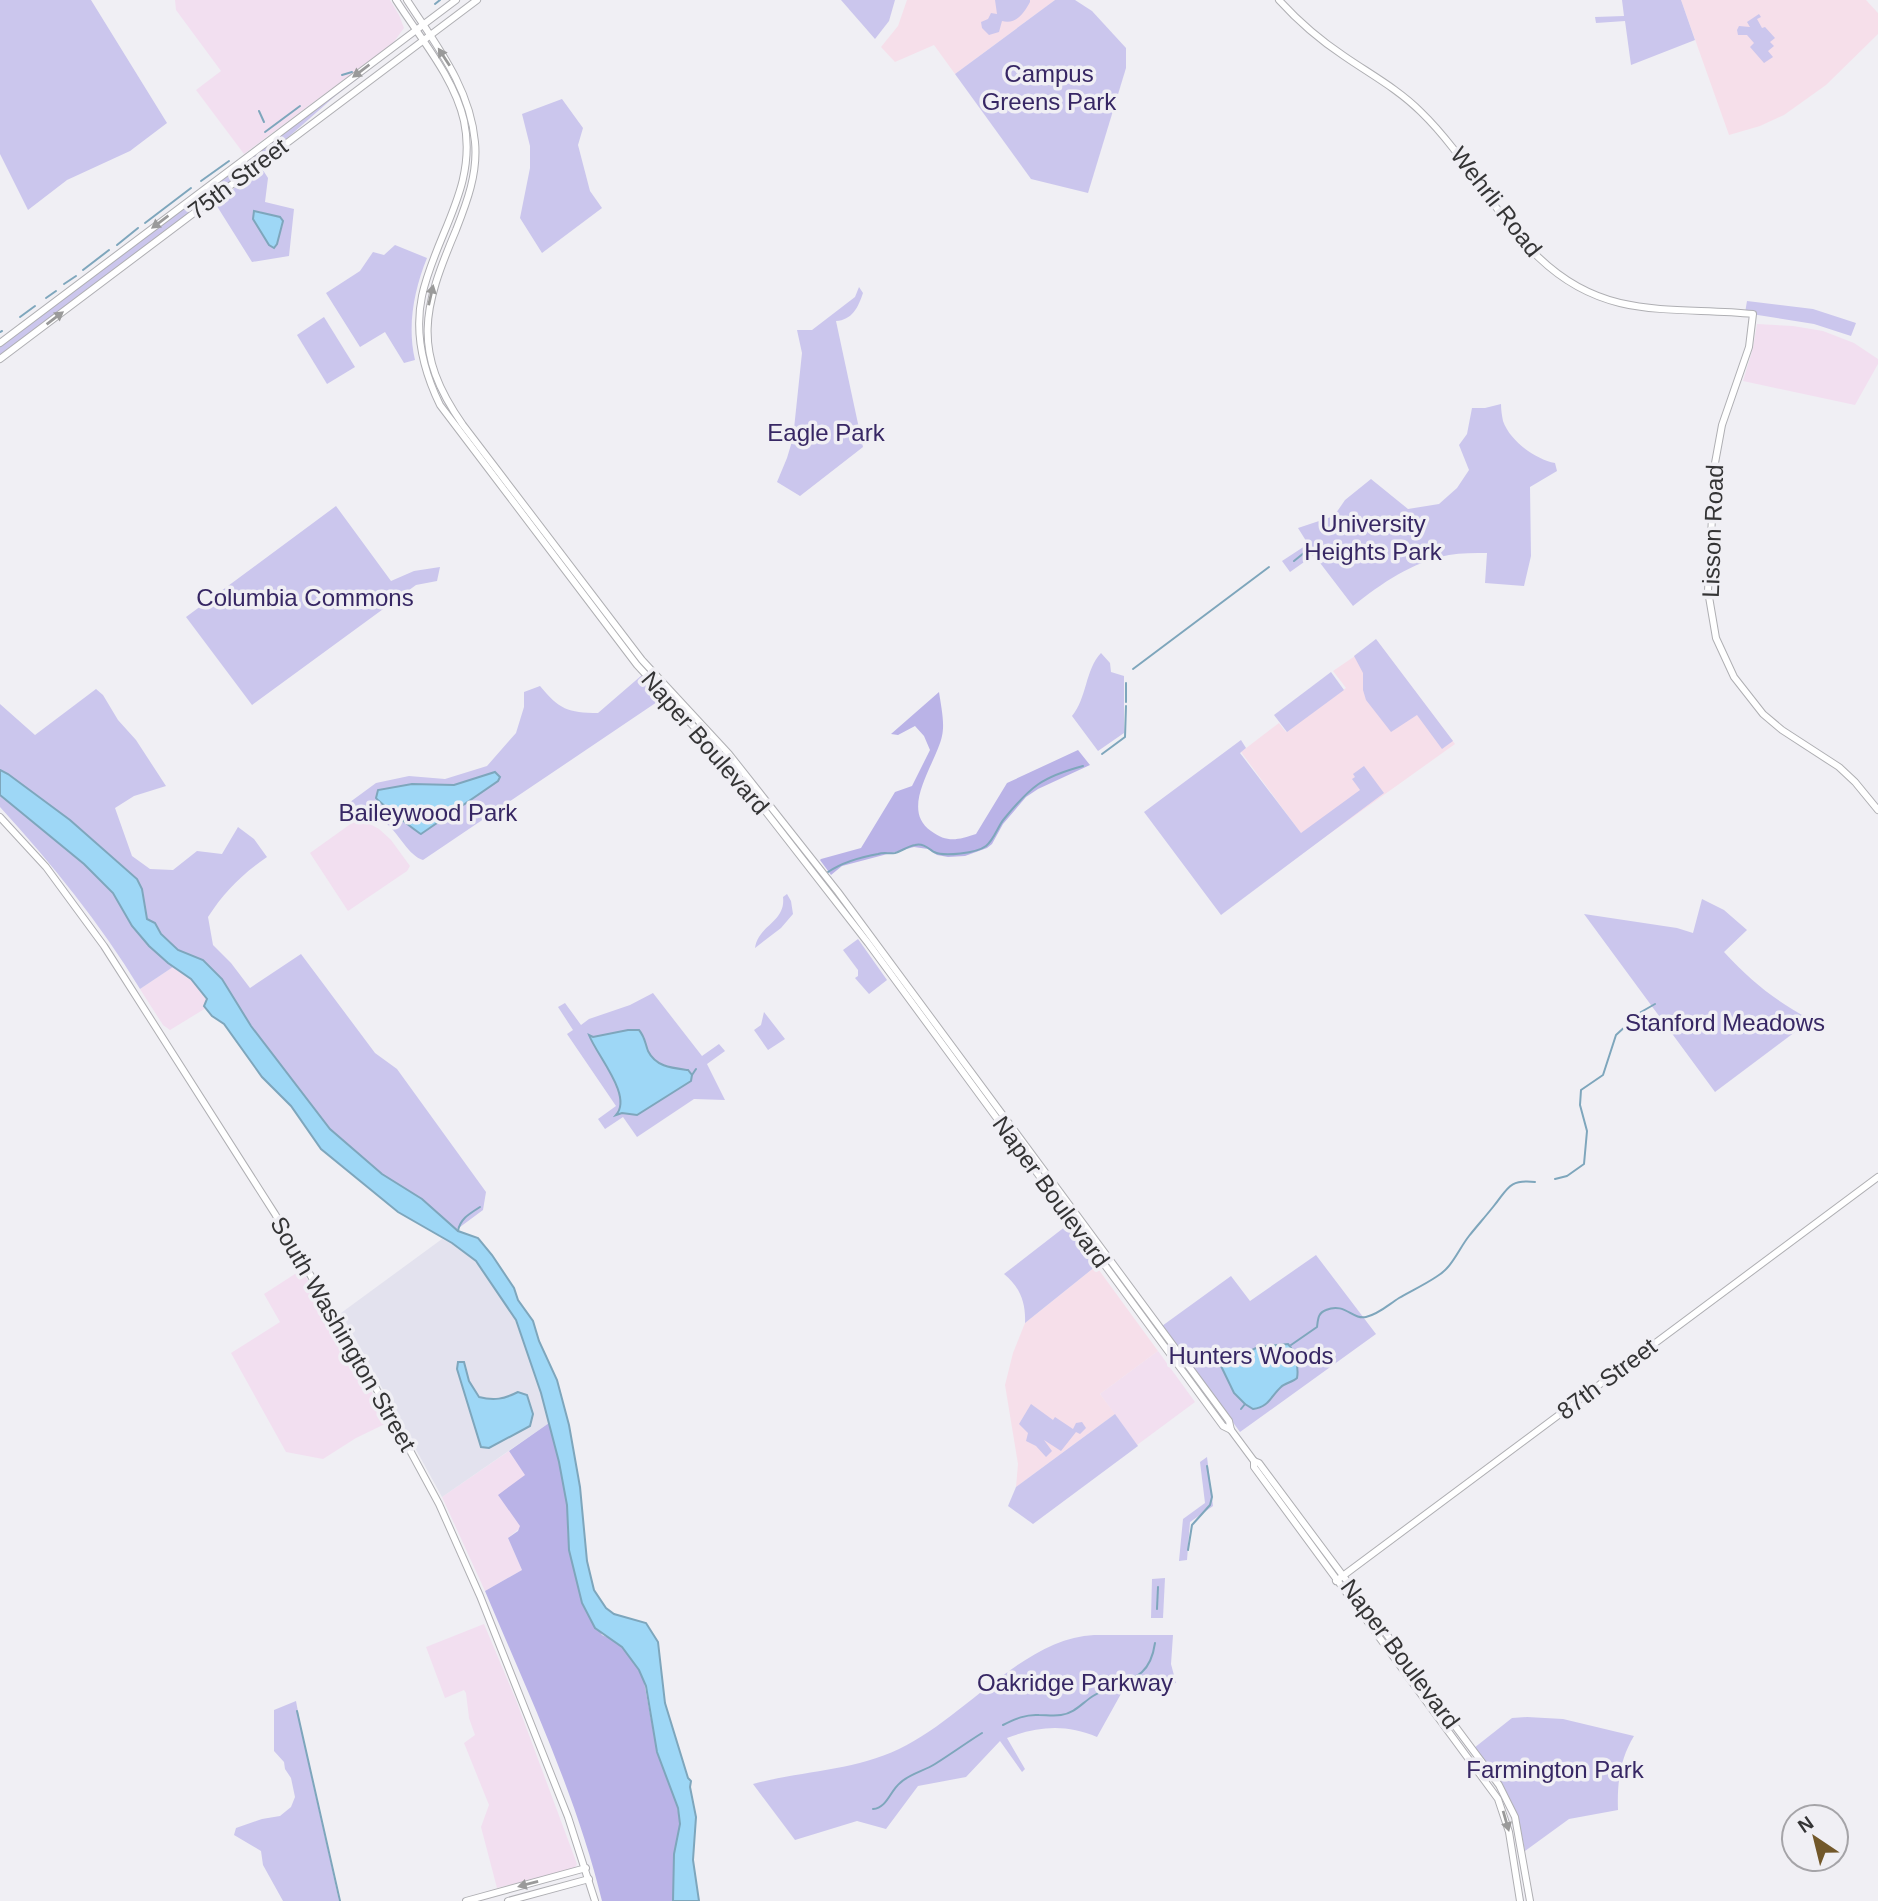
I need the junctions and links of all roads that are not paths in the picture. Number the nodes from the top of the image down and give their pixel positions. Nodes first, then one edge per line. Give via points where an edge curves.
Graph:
1 (396, 0) edge
2 (407, 0) edge
3 (456, 0) edge
4 (477, 0) edge
5 (1279, 0) edge
6 (423, 25) junction
7 (415, 30) junction
8 (429, 36) junction
9 (422, 41) junction
10 (1753, 314) joint
11 (0, 343) edge
12 (0, 359) edge
13 (1878, 810) edge
14 (0, 817) edge
15 (1878, 1177) edge
16 (1231, 1430) junction
17 (1339, 1578) junction
18 (586, 1868) junction
19 (589, 1879) junction
20 (466, 1901) edge
21 (508, 1901) edge
22 (595, 1901) edge
23 (1520, 1901) edge
24 (1530, 1901) edge

1 - 7 main road, Naper Boulevard
2 - 6 main road, Naper Boulevard
3 - 6 main road, 75th Street
4 - 8 main road, 75th Street
5 - 10 main road, Wehrli Road via 1330,46 1419,110 1457,152 1526,247 1570,283 1602,298 1633,305
6 - 7 main road, 75th Street
6 - 8 main road, Naper Boulevard
7 - 9 main road, Naper Boulevard
7 -> 11 main road, 75th Street
8 - 9 main road, 75th Street
16 -> 8 main road, Naper Boulevard via 1229,1421 838,892 729,754 642,660 445,397 429,354 429,301 469,194 475,145 463,91
12 -> 9 main road, 75th Street
9 - 16 main road, Naper Boulevard via 456,96 467,155 460,194 429,272 420,309 423,362 440,405 636,665 731,767 804,859 1223,1426
10 - 13 main road, Lisson Road via 1749,347 1714,463 1708,591 1716,638 1734,677 1763,714 1839,767
14 - 18 main road, South Washington Street via 46,867 104,946 275,1214 378,1391 464,1559
15 - 17 main road, 87th Street
16 - 17 main road, Naper Boulevard
17 -> 23 main road, Naper Boulevard via 1498,1800 1509,1832
17 - 24 main road, Naper Boulevard via 1505,1795 1518,1832
18 - 19 main road, South Washington Street
18 -> 20 main road
19 - 21 main road
19 - 22 main road, South Washington Street

